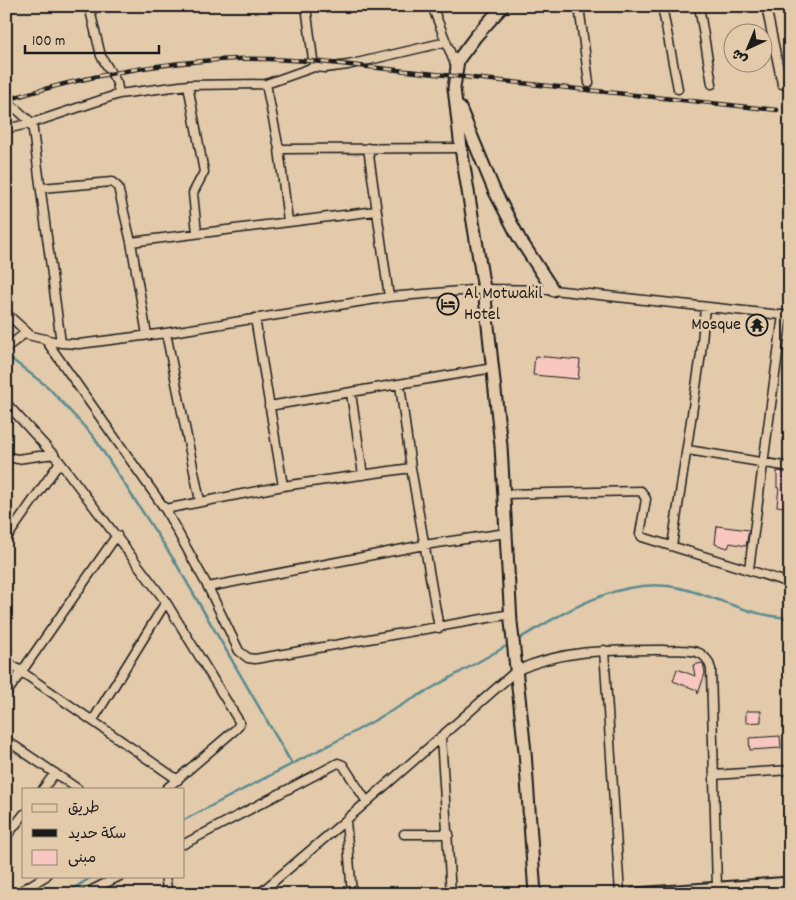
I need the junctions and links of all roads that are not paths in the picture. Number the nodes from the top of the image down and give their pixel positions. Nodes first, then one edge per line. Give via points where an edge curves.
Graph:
1 (89, 6) edge
2 (306, 6) edge
3 (432, 6) edge
4 (503, 6) edge
5 (579, 6) edge
6 (662, 6) edge
7 (699, 6) edge
8 (766, 6) edge
9 (446, 42) junction
10 (314, 67) junction
11 (456, 67) junction
12 (589, 83) dead end
13 (266, 84) junction
14 (712, 84) dead end
15 (782, 84) dead end
16 (188, 85) junction
17 (678, 89) dead end
18 (119, 94) junction
19 (6, 100) edge
20 (456, 100) junction
21 (32, 123) junction
22 (6, 129) edge
23 (368, 148) junction
24 (461, 148) junction
25 (279, 149) junction
26 (41, 188) junction
27 (376, 210) junction
28 (288, 221) junction
29 (197, 233) junction
30 (131, 242) junction
31 (484, 289) junction
32 (553, 290) junction
33 (389, 297) junction
34 (705, 307) junction
35 (6, 313) edge
36 (786, 316) edge
37 (255, 318) junction
38 (166, 333) junction
39 (29, 334) junction
40 (147, 335) junction
41 (45, 339) junction
42 (61, 343) junction
43 (6, 348) edge
44 (492, 368) junction
45 (400, 384) junction
46 (351, 393) junction
47 (6, 403) edge
48 (269, 406) junction
49 (688, 450) junction
50 (54, 454) junction
51 (6, 456) edge
52 (60, 462) junction
53 (762, 463) junction
54 (790, 467) edge
55 (411, 468) junction
56 (363, 475) junction
57 (283, 486) junction
58 (504, 494) junction
59 (200, 501) junction
60 (165, 509) junction
61 (506, 533) junction
62 (116, 535) junction
63 (6, 539) edge
64 (424, 545) junction
65 (672, 546) junction
66 (749, 569) junction
67 (790, 583) edge
68 (208, 587) junction
69 (166, 602) junction
70 (511, 618) junction
71 (438, 628) junction
72 (604, 650) junction
73 (6, 662) edge
74 (515, 666) junction
75 (21, 672) junction
76 (6, 694) edge
77 (93, 720) junction
78 (441, 737) junction
79 (6, 740) edge
80 (790, 770) edge
81 (55, 773) junction
82 (714, 775) junction
83 (178, 780) junction
84 (43, 788) edge
85 (77, 788) edge
86 (167, 788) edge
87 (367, 802) junction
88 (22, 817) edge
89 (346, 820) junction
90 (404, 834) dead end
91 (449, 834) junction
92 (6, 837) edge
93 (185, 843) edge
94 (43, 878) edge
95 (116, 878) edge
96 (165, 878) edge
97 (790, 883) edge
98 (717, 888) junction
99 (766, 889) edge
100 (702, 891) edge
101 (16, 894) edge
102 (84, 894) edge
103 (168, 894) edge
104 (259, 894) edge
105 (352, 894) edge
106 (451, 894) edge
107 (535, 894) edge
108 (620, 894) edge
109 (635, 894) edge

1 - 18 street via 101,56
2 - 10 street
3 - 9 street
4 - 11 street via 476,36
5 - 12 street
6 - 17 street
7 - 14 street
8 - 15 street
9 - 10 street via 348,66
9 - 11 street
10 - 13 street
11 - 20 street
13 - 16 street
13 - 25 street
16 - 18 street
16 - 29 street via 204,172 193,193
18 - 21 street
19 - 21 street
20 - 24 street
20 - 32 street via 494,190 519,238
21 - 22 street
21 - 26 street
23 - 24 street
23 - 25 street
23 - 27 street
24 - 31 street
25 - 28 street
26 - 30 street via 112,182 121,192
26 - 42 street
27 - 28 street
27 - 33 street
28 - 29 street
29 - 30 street
30 - 40 street
31 - 32 street
31 - 33 street
31 - 44 street
32 - 34 street
33 - 37 street
34 - 36 street
34 - 49 street
35 - 39 street
36 - 53 street
37 - 38 street
37 - 48 street
38 - 40 street
38 - 59 street
39 - 41 street
39 - 43 street via 16,338
40 - 42 street via 79,344
41 - 42 street
41 - 60 street
44 - 45 street
44 - 58 street
45 - 46 street
45 - 55 street
46 - 48 street
46 - 56 street
47 - 50 street
48 - 57 street
49 - 53 street
49 - 65 street
50 - 51 street via 17,459
50 - 52 street
52 - 62 street
52 - 63 street
53 - 54 street
53 - 66 street
55 - 56 street
55 - 64 street
56 - 57 street
57 - 59 street
58 - 61 street
58 - 65 street via 641,491 646,499 641,536
59 - 60 street
60 - 68 street
61 - 64 street
61 - 70 street
62 - 69 street
62 - 75 street
64 - 68 street
64 - 71 street
65 - 66 street
66 - 67 street
68 - 71 street via 239,651 248,658
69 - 77 street
69 - 83 street via 240,723
70 - 71 street
70 - 74 street
72 - 74 street via 577,652
72 - 82 street via 695,651 708,660 711,669
72 - 108 street
73 - 75 street
74 - 78 street
74 - 107 street
75 - 76 street
75 - 77 street
77 - 83 street
78 - 87 street
78 - 91 street
79 - 81 street
80 - 82 street
81 - 84 street
81 - 85 street
82 - 98 street
83 - 86 street
87 - 89 street
87 - 93 street via 343,765 338,763
88 - 92 street
89 - 104 street
89 - 105 street
90 - 91 street
91 - 106 street
94 - 101 street
95 - 102 street
96 - 103 street
97 - 99 street
98 - 99 street
98 - 100 street
100 - 109 street

